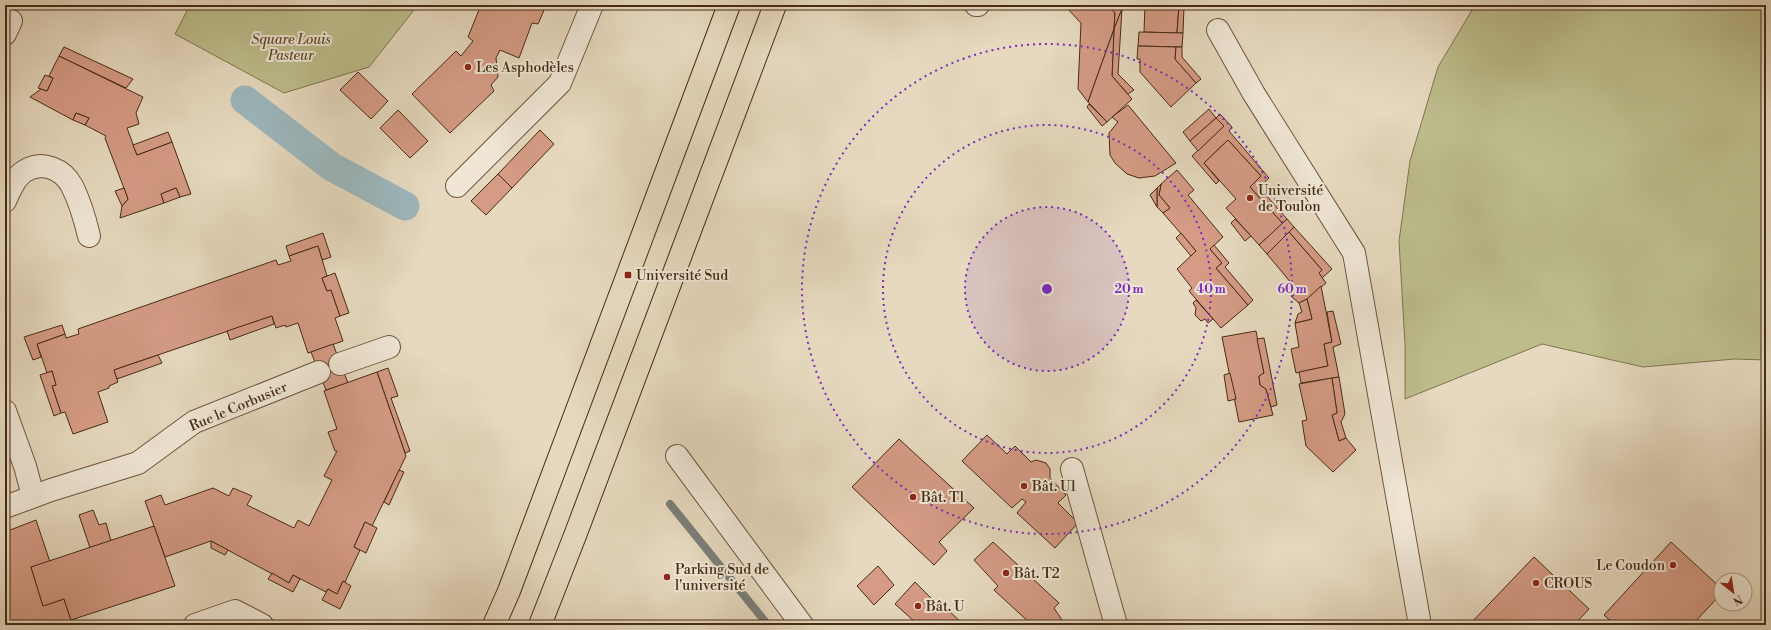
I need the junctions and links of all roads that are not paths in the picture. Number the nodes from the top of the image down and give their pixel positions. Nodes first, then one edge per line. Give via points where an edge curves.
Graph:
1 (592, 5) edge
2 (729, 5) edge
3 (774, 5) edge
4 (1218, 30) dead end
5 (457, 186) dead end
6 (5, 201) edge
7 (89, 236) dead end
8 (389, 347) dead end
9 (340, 364) dead end
10 (319, 372) dead end
11 (5, 411) edge
12 (677, 456) dead end
13 (1072, 469) dead end
14 (33, 496) junction
15 (5, 507) edge
16 (195, 625) edge
17 (262, 625) edge
18 (494, 625) edge
19 (540, 625) edge
20 (802, 625) edge
21 (1116, 625) edge
22 (1420, 625) edge

1 - 5 street via 560,83
2 - 18 main road via 652,215
3 - 19 main road
4 - 22 street via 1254,94 1354,253
6 - 7 street via 14,181 24,171 47,166 65,177 72,185
8 - 9 street
10 - 14 street, Rue le Corbusier via 194,422 138,463
11 - 14 street
12 - 20 street
13 - 21 street
14 - 15 street, Rue le Corbusier
16 - 17 street via 235,611

